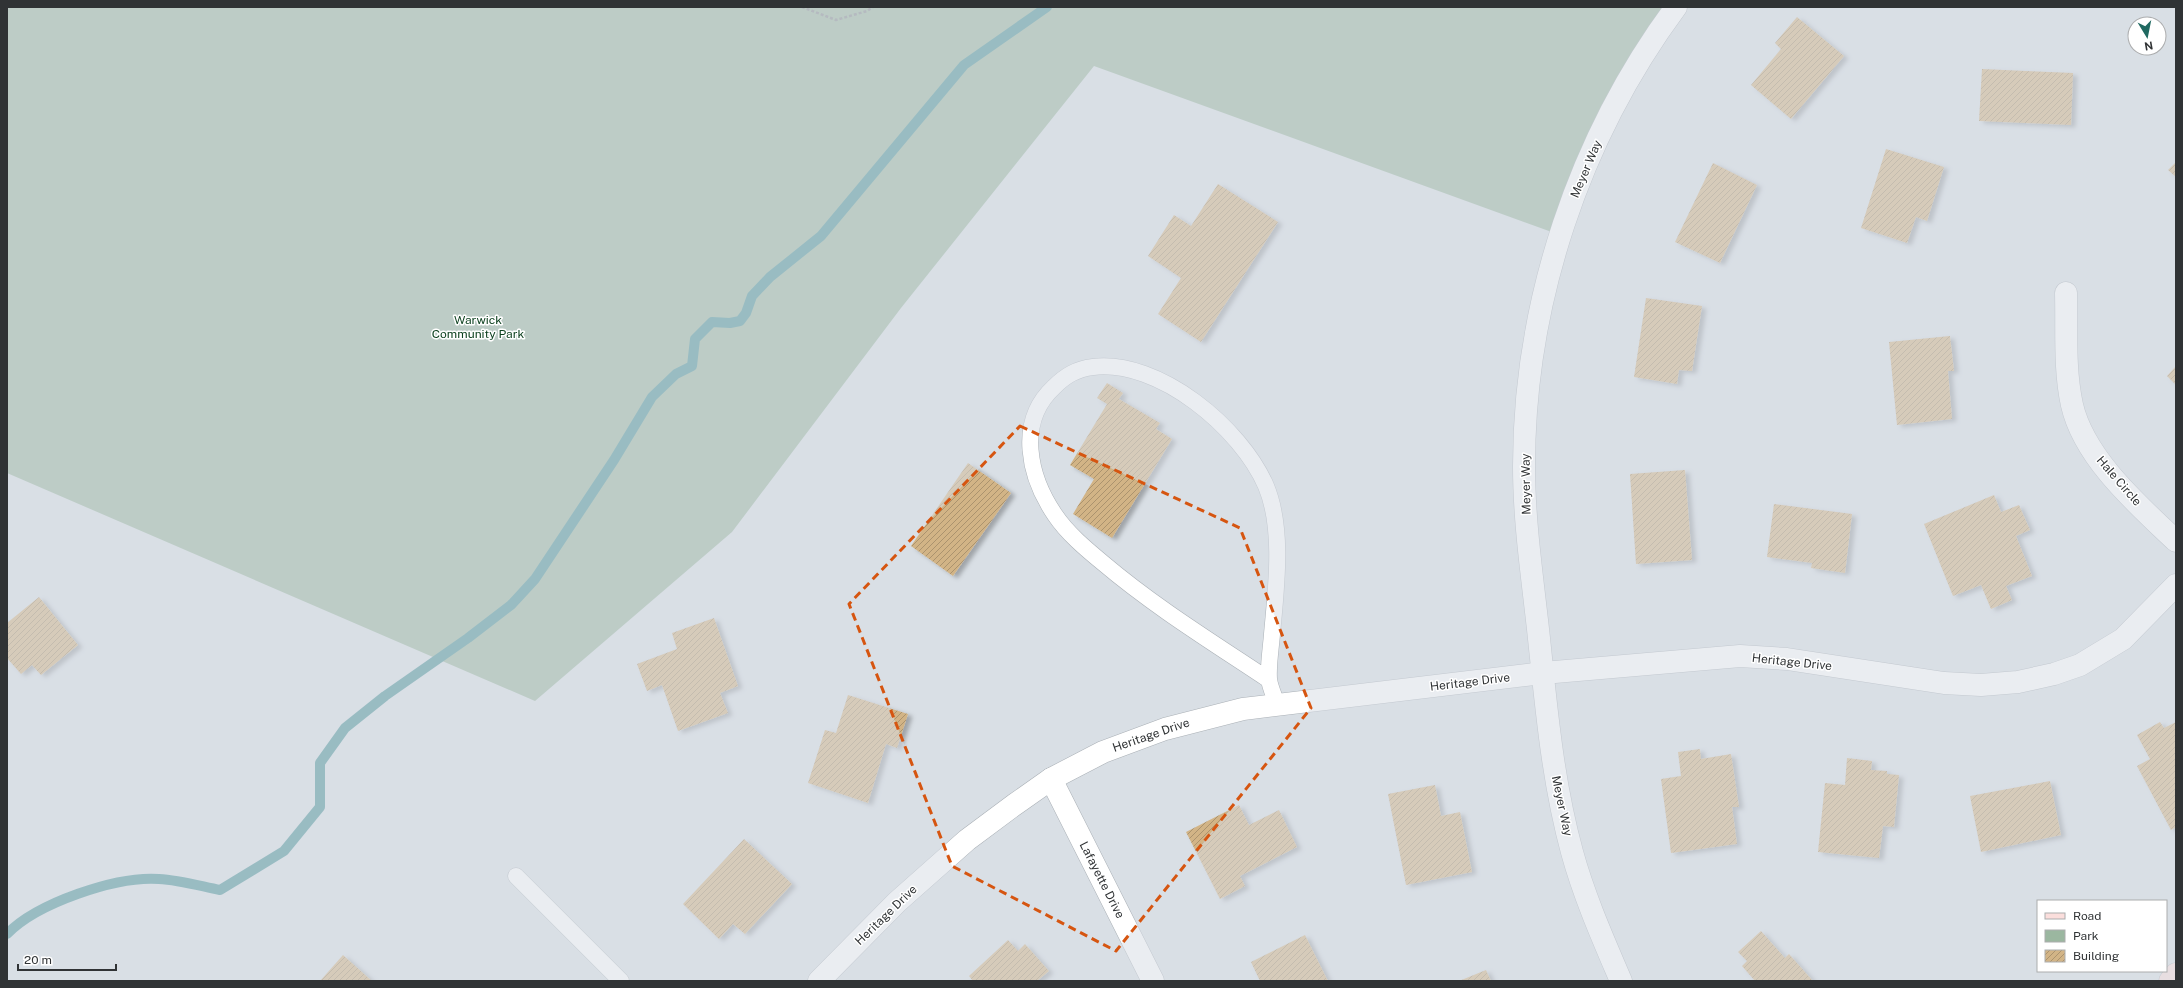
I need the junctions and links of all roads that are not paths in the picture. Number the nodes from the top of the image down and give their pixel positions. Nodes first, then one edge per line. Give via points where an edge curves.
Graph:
1 (1676, 7) edge
2 (2066, 294) dead end
3 (2176, 540) edge
4 (2176, 585) edge
5 (1543, 673) junction
6 (1269, 680) junction
7 (1277, 705) junction
8 (1051, 778) junction
9 (516, 876) dead end
10 (2176, 974) edge
11 (621, 981) edge
12 (819, 981) edge
13 (1153, 981) edge
14 (1621, 981) edge
15 (2170, 981) edge

1 - 5 street, Meyer Way via 1629,80 1604,126 1583,174 1560,235 1534,341 1524,466 1526,516
2 - 3 street, Hale Circle via 2067,371 2072,406 2083,435 2104,467
4 - 5 street, Heritage Drive via 2122,639 2080,665 2018,682 1981,685 1944,683 1786,659 1740,656
5 - 7 street, Heritage Drive
5 - 14 street, Meyer Way via 1554,766 1572,854 1590,907
6 - 6 lane via 1275,610 1276,539 1273,509 1266,486 1254,465 1236,440 1203,407 1169,386 1142,374 1117,367 1092,367 1068,374 1048,392 1033,416 1029,437 1038,486 1056,516 1084,547 1124,581 1177,620
6 - 7 lane
7 - 8 street, Heritage Drive via 1243,709 1165,728 1103,752
8 - 12 street, Heritage Drive via 967,840 896,902
8 - 13 street, Lafayette Drive
9 - 11 lane
10 - 15 street

